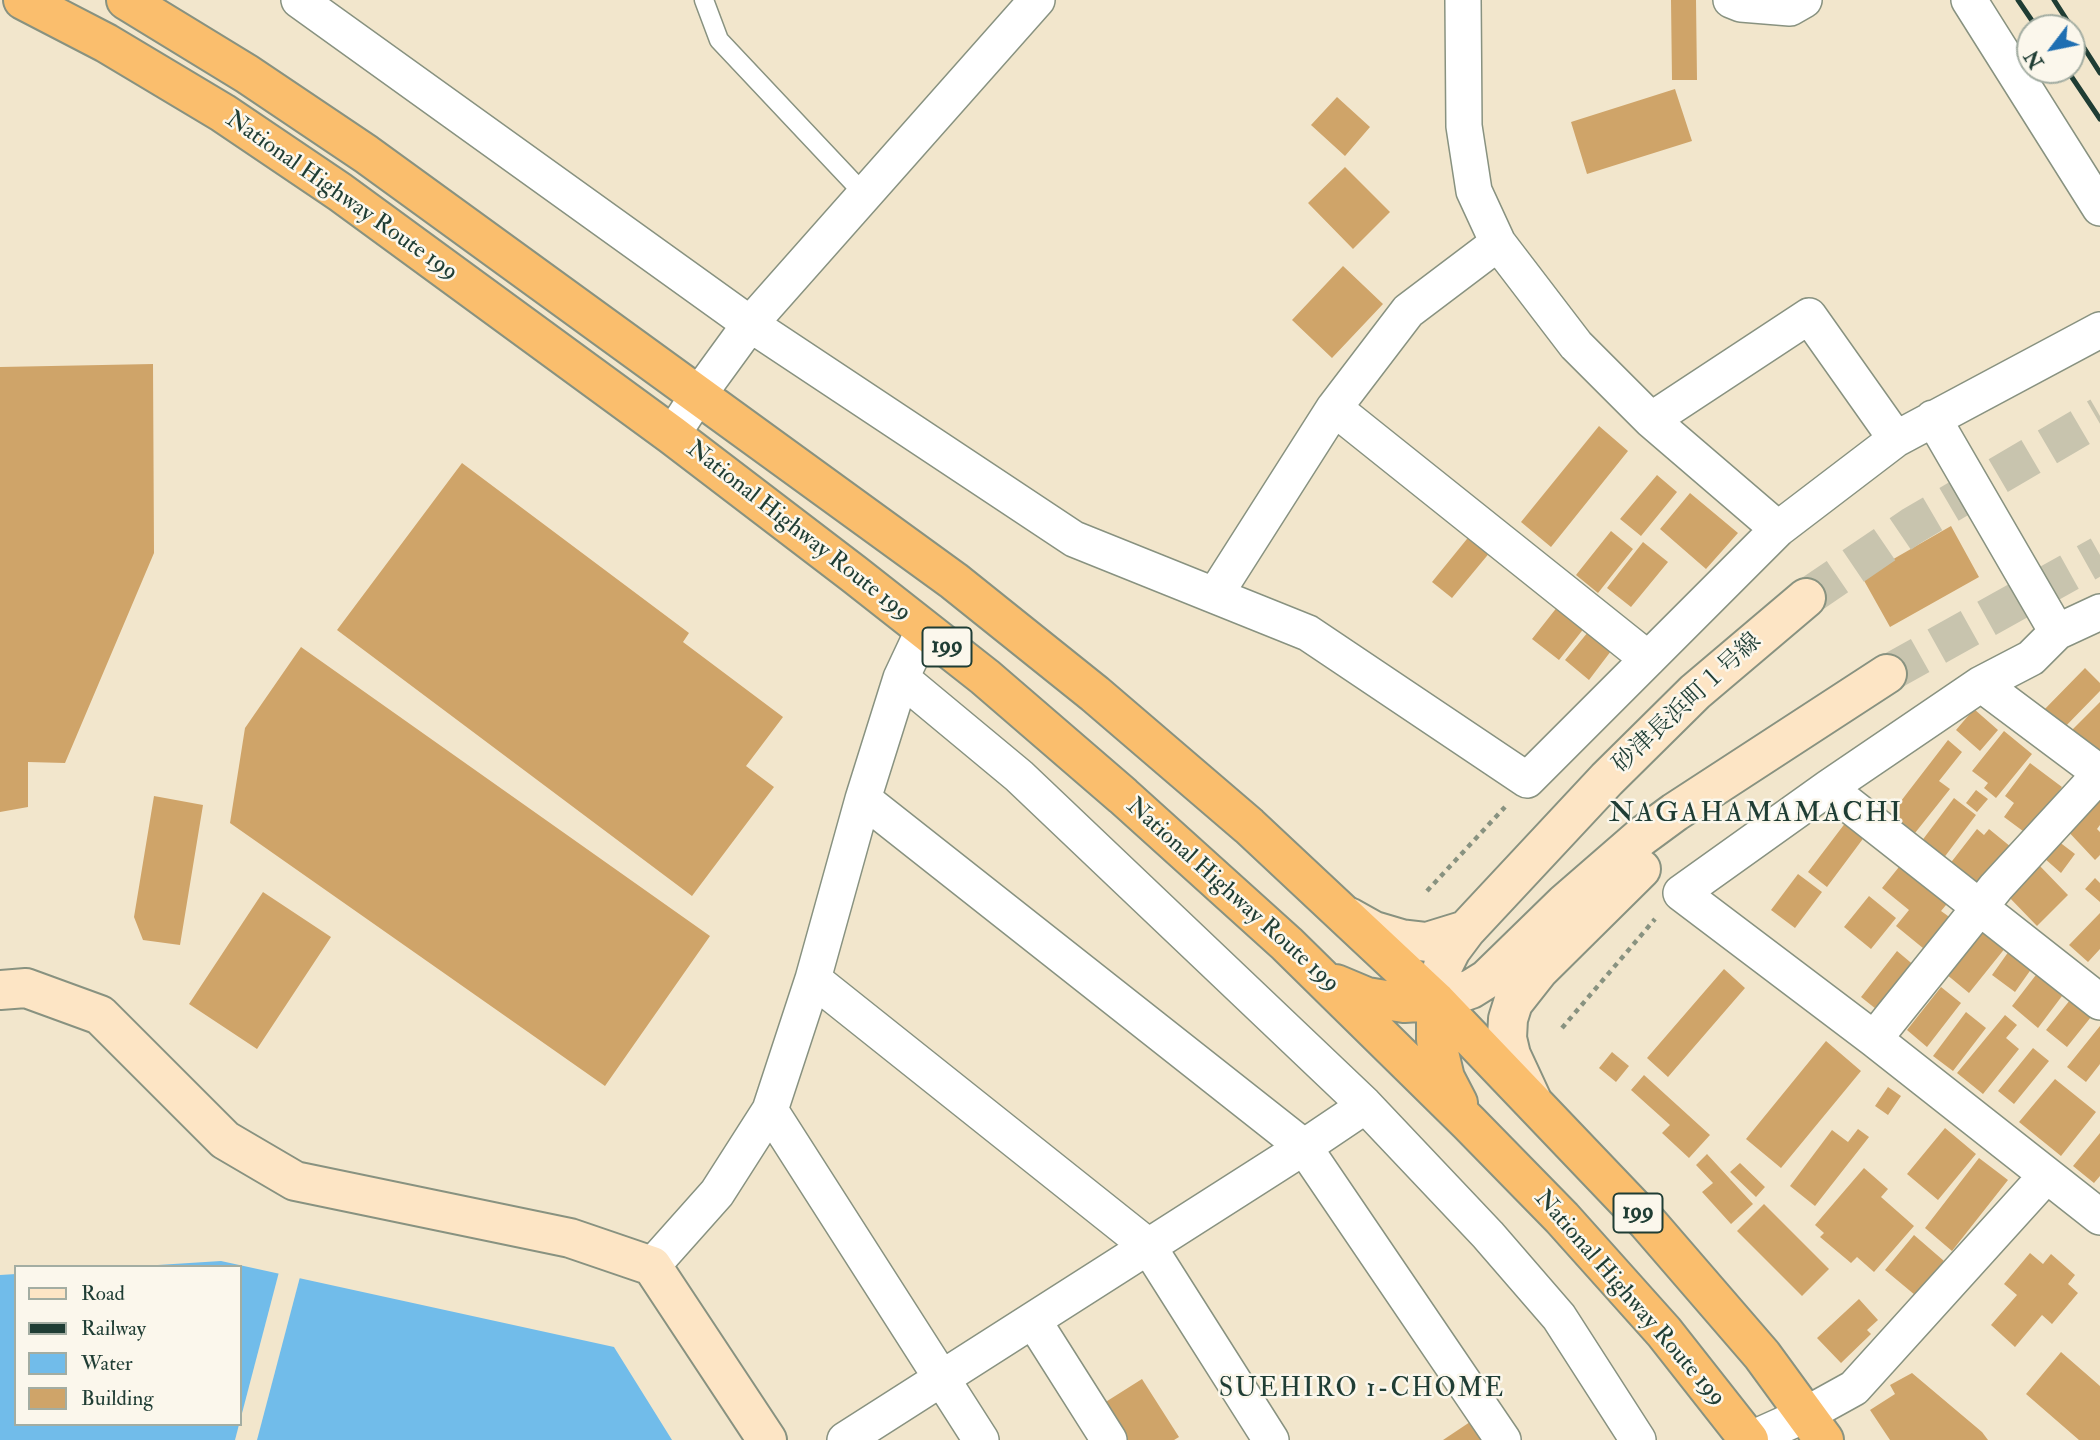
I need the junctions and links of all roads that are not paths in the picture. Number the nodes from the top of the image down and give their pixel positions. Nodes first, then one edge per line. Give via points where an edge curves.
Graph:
1 (23, 0) edge
2 (126, 0) edge
3 (299, 0) edge
4 (722, 0) edge
5 (1037, 0) edge
6 (1463, 0) edge
7 (1731, 0) edge
8 (1804, 0) edge
9 (1969, 0) edge
10 (707, 7) edge
11 (865, 195) junction
12 (2100, 208) edge
13 (1498, 243) junction
14 (750, 324) junction
15 (2100, 330) edge
16 (699, 394) junction
17 (1334, 408) junction
18 (1933, 418) junction
19 (1651, 420) junction
20 (672, 435) junction
21 (1896, 439) junction
22 (1778, 529) junction
23 (1215, 595) junction
24 (1806, 598) tunnel mouth
25 (2100, 612) edge
26 (924, 629) junction
27 (2057, 632) junction
28 (1648, 659) junction
29 (1888, 674) tunnel mouth
30 (901, 678) junction
31 (1982, 684) junction
32 (1792, 736) junction
33 (2100, 773) edge
34 (1828, 788) junction
35 (863, 799) junction
36 (1980, 907) junction
37 (1341, 913) junction
38 (1466, 930) junction
39 (1324, 978) junction
40 (813, 979) junction
41 (0, 989) edge
42 (1436, 1001) junction
43 (2100, 1002) edge
44 (1874, 1040) junction
45 (1364, 1104) junction
46 (1537, 1107) junction
47 (770, 1110) junction
48 (1469, 1123) junction
49 (1304, 1147) junction
50 (2046, 1176) junction
51 (2100, 1217) edge
52 (1148, 1247) junction
53 (652, 1266) junction
54 (1033, 1320) junction
55 (942, 1378) junction
56 (1815, 1427) edge
57 (767, 1440) edge
58 (845, 1440) edge
59 (981, 1440) edge
60 (1109, 1440) edge
61 (1271, 1440) edge
62 (1503, 1440) edge
63 (1638, 1440) edge
64 (1749, 1440) edge

1 - 20 highway, National Highway Route 199 / 199 via 223,113 340,192
2 - 16 highway, National Highway Route 199 / 199 via 366,154
3 - 14 street
4 - 10 lane
5 - 11 street
6 - 13 street via 1464,126 1474,191
7 - 8 street via 1790,8
9 - 12 street
10 - 11 lane via 719,40
11 - 14 street
13 - 17 street via 1408,312
13 - 19 street via 1576,345
14 - 16 street
14 - 23 street via 1074,539
15 - 18 street
16 - 20 street
16 - 37 highway, National Highway Route 199 / 199 via 954,581 1095,694 1249,826
17 - 23 street
17 - 28 street
18 - 21 street
18 - 27 street
19 - 21 street via 1809,316
19 - 22 street
20 - 26 highway, National Highway Route 199 / 199
21 - 22 street
22 - 28 street
23 - 28 street via 1308,633 1527,780
24 - 38 street, 砂津長浜町１号線 via 1695,692
25 - 27 street
26 - 30 street
26 - 39 highway, National Highway Route 199 / 199 via 1122,796
27 - 31 street via 2031,658
29 - 32 street
30 - 35 street
30 - 45 street via 1019,776
31 - 33 street
31 - 34 street
32 - 42 street via 1642,837 1487,979
32 - 46 street via 1648,861 1523,988 1513,1003 1507,1038
33 - 36 street
34 - 36 street
34 - 44 street via 1681,893
35 - 40 street
35 - 49 street
36 - 43 street
36 - 44 street
37 - 38 street via 1401,939 1427,942
37 - 42 highway, National Highway Route 199 / 199
38 - 42 street, 砂津長浜町１号線 via 1443,966
39 - 42 highway via 1367,998
39 - 48 highway, National Highway Route 199 / 199
40 - 47 street
40 - 52 street
41 - 53 street via 26,988 100,1014 225,1140 295,1181 570,1238
42 - 46 highway, National Highway Route 199 / 199
42 - 48 highway via 1436,1040 1445,1079
44 - 50 street
45 - 49 street
45 - 63 street via 1559,1317
46 - 56 highway, National Highway Route 199 / 199 via 1648,1223 1762,1354
47 - 53 street via 717,1193
47 - 55 street
48 - 64 highway, National Highway Route 199 / 199 via 1646,1312
49 - 52 street
49 - 62 street
50 - 51 street
50 - 56 street
52 - 54 street
52 - 61 street
53 - 57 street
54 - 55 street
54 - 60 street
55 - 58 street
55 - 59 street
56 - 64 street

